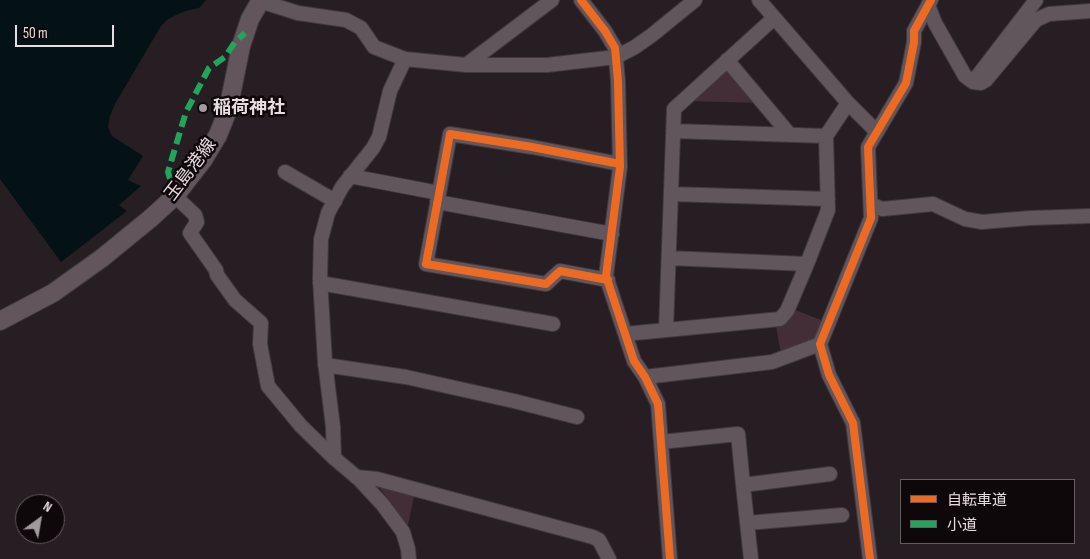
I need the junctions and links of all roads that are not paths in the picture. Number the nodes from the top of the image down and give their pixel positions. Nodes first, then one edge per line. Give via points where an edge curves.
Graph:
1 (260, 0) edge
2 (552, 0) edge
3 (581, 0) edge
4 (695, 0) edge
5 (759, 0) edge
6 (1036, 0) edge
7 (930, 3) edge
8 (1090, 11) edge
9 (774, 18) junction
10 (616, 57) junction
11 (405, 59) junction
12 (727, 60) junction
13 (466, 65) junction
14 (973, 82) junction
15 (848, 103) junction
16 (673, 131) junction
17 (878, 132) junction
18 (790, 134) junction
19 (826, 136) junction
20 (620, 164) junction
21 (284, 172) dead end
22 (350, 176) junction
23 (671, 194) junction
24 (175, 196) junction
25 (438, 198) junction
26 (828, 199) junction
27 (335, 201) junction
28 (871, 204) junction
29 (1090, 216) edge
30 (612, 234) junction
31 (669, 258) junction
32 (807, 264) junction
33 (608, 280) junction
34 (320, 283) junction
35 (0, 320) edge
36 (553, 324) dead end
37 (666, 330) junction
38 (625, 334) junction
39 (820, 344) junction
40 (326, 365) junction
41 (644, 377) junction
42 (577, 417) dead end
43 (661, 442) junction
44 (334, 458) junction
45 (830, 474) dead end
46 (356, 477) junction
47 (743, 484) junction
48 (842, 515) dead end
49 (747, 523) junction
50 (409, 559) edge
51 (609, 559) edge
52 (670, 559) edge
53 (751, 559) edge
54 (870, 559) edge

1 - 11 street via 298,13 346,20 361,28 374,47
1 - 24 main road, 玉島港線 via 240,46 228,110 218,135
2 - 13 street
3 - 10 street via 605,31 615,48
4 - 10 street via 652,35
5 - 9 street
6 - 14 street
7 - 14 street via 935,23 965,76
7 - 17 street via 914,31 906,83
8 - 14 street via 1049,14 1036,20 986,80
9 - 12 street
9 - 15 street
10 - 13 street via 547,65
10 - 20 street
11 - 13 street
11 - 22 street via 390,91 379,137
12 - 16 street via 674,109
12 - 18 street
15 - 17 street
15 - 19 street
16 - 18 street
16 - 23 street
17 - 28 street via 868,147
18 - 19 street
19 - 26 street
20 - 25 street via 450,134
20 - 30 street
21 - 27 street
22 - 25 street
22 - 27 street
23 - 26 street
23 - 31 street
24 - 35 main road, 玉島港線 via 102,258 53,293
24 - 44 street via 195,215 197,222 190,233 217,275 235,300 261,323 260,344 268,386 301,426
25 - 30 street
25 - 33 street via 426,264 546,284 560,271
26 - 32 street via 828,210
27 - 34 street via 321,239
28 - 29 street via 882,209 933,204 982,222
28 - 39 street via 870,218
30 - 33 street
31 - 32 street
31 - 37 street
32 - 37 street via 787,311 780,319
33 - 38 street
34 - 36 street
34 - 40 street
37 - 38 street
38 - 41 street via 634,361
39 - 41 street via 772,362
39 - 54 street via 829,375 853,423
40 - 42 street via 406,377
40 - 44 street
41 - 43 street via 658,404
43 - 47 street via 738,434
43 - 52 street
44 - 46 street
45 - 47 street
46 - 50 street via 403,532
46 - 51 street via 377,479 593,537 599,540
47 - 49 street
48 - 49 street
49 - 53 street

